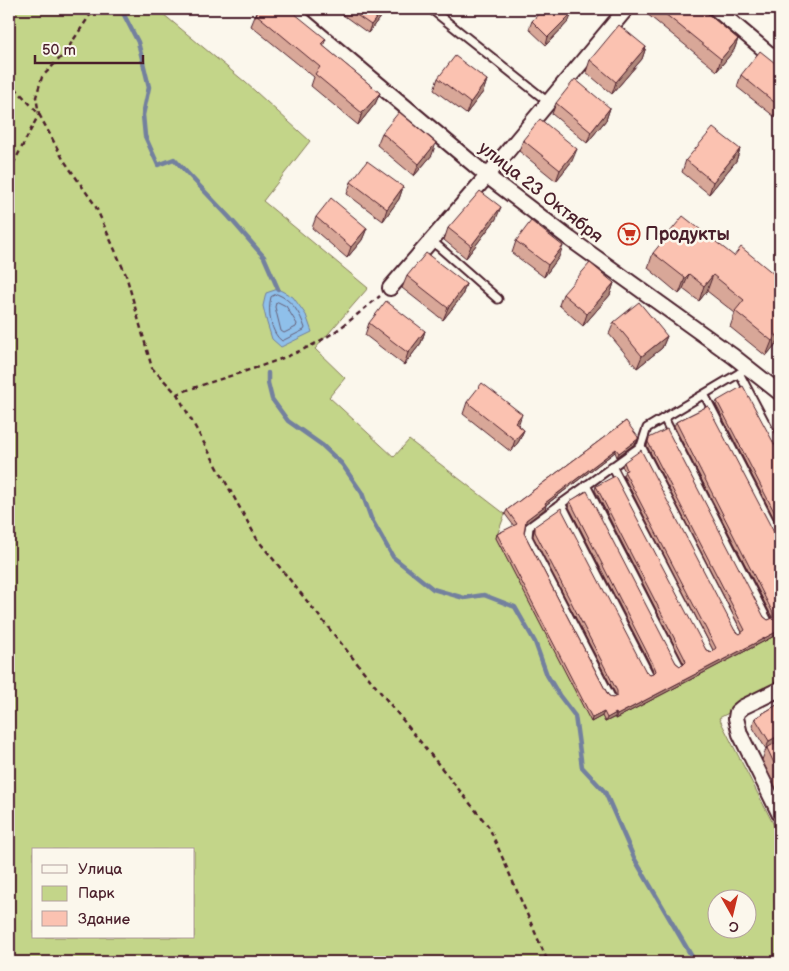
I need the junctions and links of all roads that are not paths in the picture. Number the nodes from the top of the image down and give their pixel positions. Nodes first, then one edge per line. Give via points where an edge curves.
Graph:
1 (289, 9) edge
2 (431, 9) edge
3 (626, 9) edge
4 (716, 9) edge
5 (780, 63) edge
6 (548, 102) junction
7 (487, 176) junction
8 (431, 240) junction
9 (390, 288) road end
10 (498, 299) dead end
11 (744, 370) junction
12 (780, 393) edge
13 (704, 394) junction
14 (664, 418) junction
15 (641, 446) junction
16 (780, 451) edge
17 (612, 466) junction
18 (586, 485) junction
19 (561, 503) junction
20 (780, 541) edge
21 (767, 619) edge
22 (738, 632) edge
23 (709, 651) edge
24 (678, 665) edge
25 (649, 674) edge
26 (780, 689) edge
27 (611, 697) edge
28 (780, 815) edge

1 - 7 street, улица 23 Октября
2 - 6 lane
3 - 6 street
4 - 5 street
6 - 7 street
7 - 8 street
7 - 11 street, улица 23 Октября
8 - 9 street
8 - 10 lane
11 - 12 street, улица 23 Октября
11 - 13 lane
11 - 16 lane
13 - 14 lane
13 - 20 lane
14 - 15 lane via 647,428
14 - 21 lane
15 - 17 lane
15 - 22 lane
17 - 18 lane
17 - 23 lane
18 - 19 lane
18 - 24 lane
19 - 25 lane
19 - 27 lane via 529,527 528,537
26 - 28 street via 744,707 737,712 736,718 737,727

